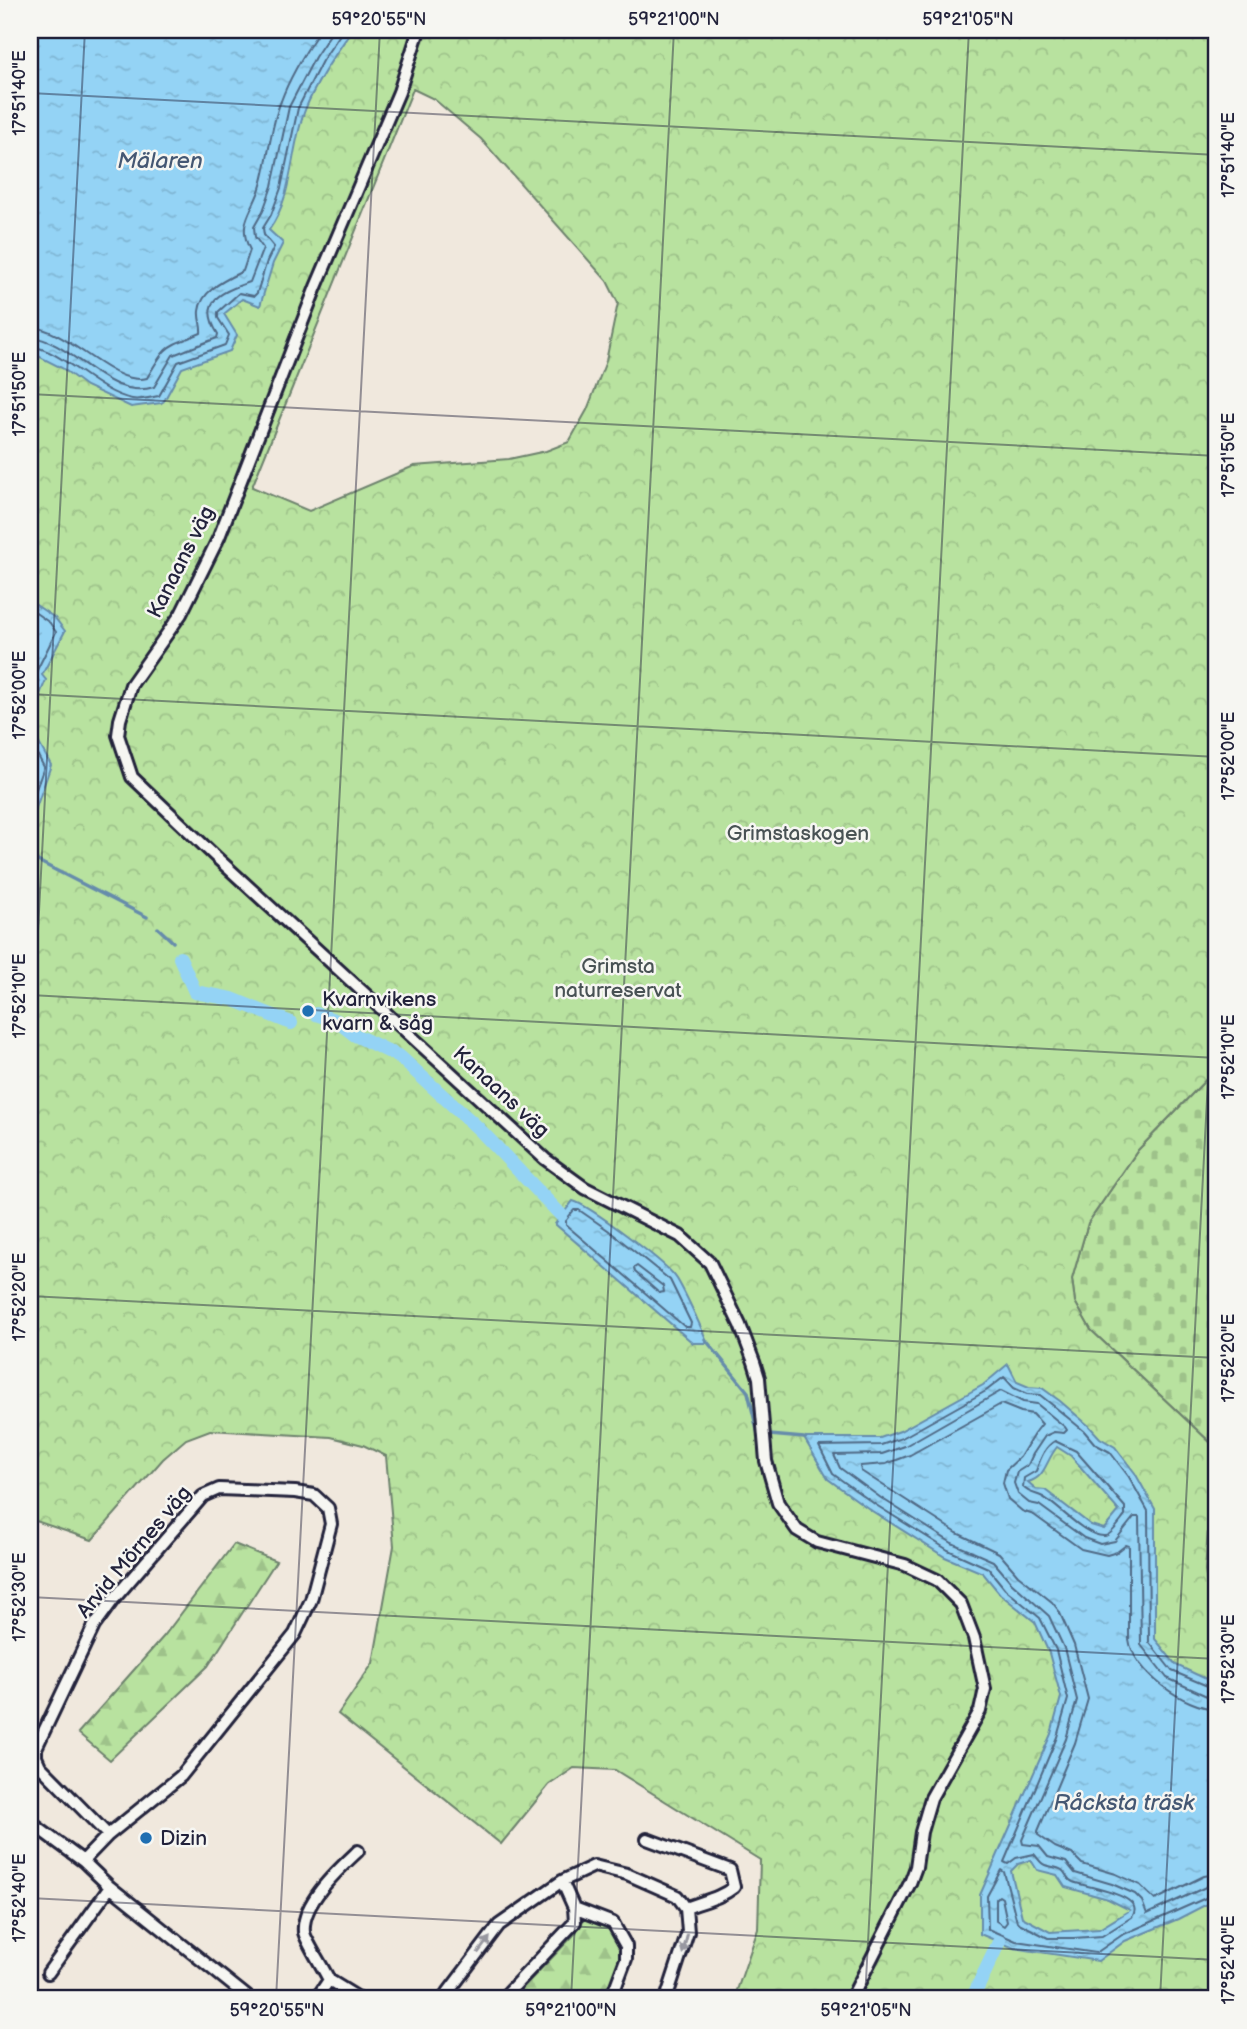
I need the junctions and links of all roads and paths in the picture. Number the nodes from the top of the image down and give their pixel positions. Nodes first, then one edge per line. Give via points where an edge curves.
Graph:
1 (419, 30) edge
2 (30, 1822) edge
3 (108, 1835) junction
4 (647, 1839) dead end
5 (358, 1851) dead end
6 (83, 1861) junction
7 (562, 1881) junction
8 (110, 1887) junction
9 (574, 1908) junction
10 (685, 1908) junction
11 (48, 1973) dead end
12 (329, 1980) junction
13 (250, 1999) edge
14 (316, 1999) edge
15 (360, 1999) edge
16 (443, 1999) edge
17 (502, 1999) edge
18 (611, 1999) edge
19 (666, 1999) edge
20 (851, 1999) edge

1 - 20 street, Kanaans väg via 399,92 316,287 219,537 181,614 131,685 118,735 132,777 545,1159 585,1188 680,1236 710,1263 754,1362 766,1461 778,1503 797,1530 817,1542 905,1566 937,1580 961,1604 983,1675 980,1710 931,1798 910,1883
2 - 6 street
3 - 3 street, Arvid Mörnes väg via 36,1757 36,1748 94,1626 203,1496 219,1489 314,1496 328,1508 331,1524 311,1600 295,1634 181,1776
3 - 6 street, Arvid Mörnes väg
4 - 10 street via 730,1870 734,1887 722,1897
5 - 12 street via 321,1888 305,1920 304,1933
6 - 8 street
7 - 9 street
7 - 10 street via 594,1866 627,1874 677,1896
16 -> 7 street via 499,1925
8 - 11 street
8 - 13 street
9 - 17 street via 575,1922
9 - 18 street via 613,1923 626,1946 626,1959
10 -> 19 street via 688,1932
12 - 14 street
12 - 15 street

